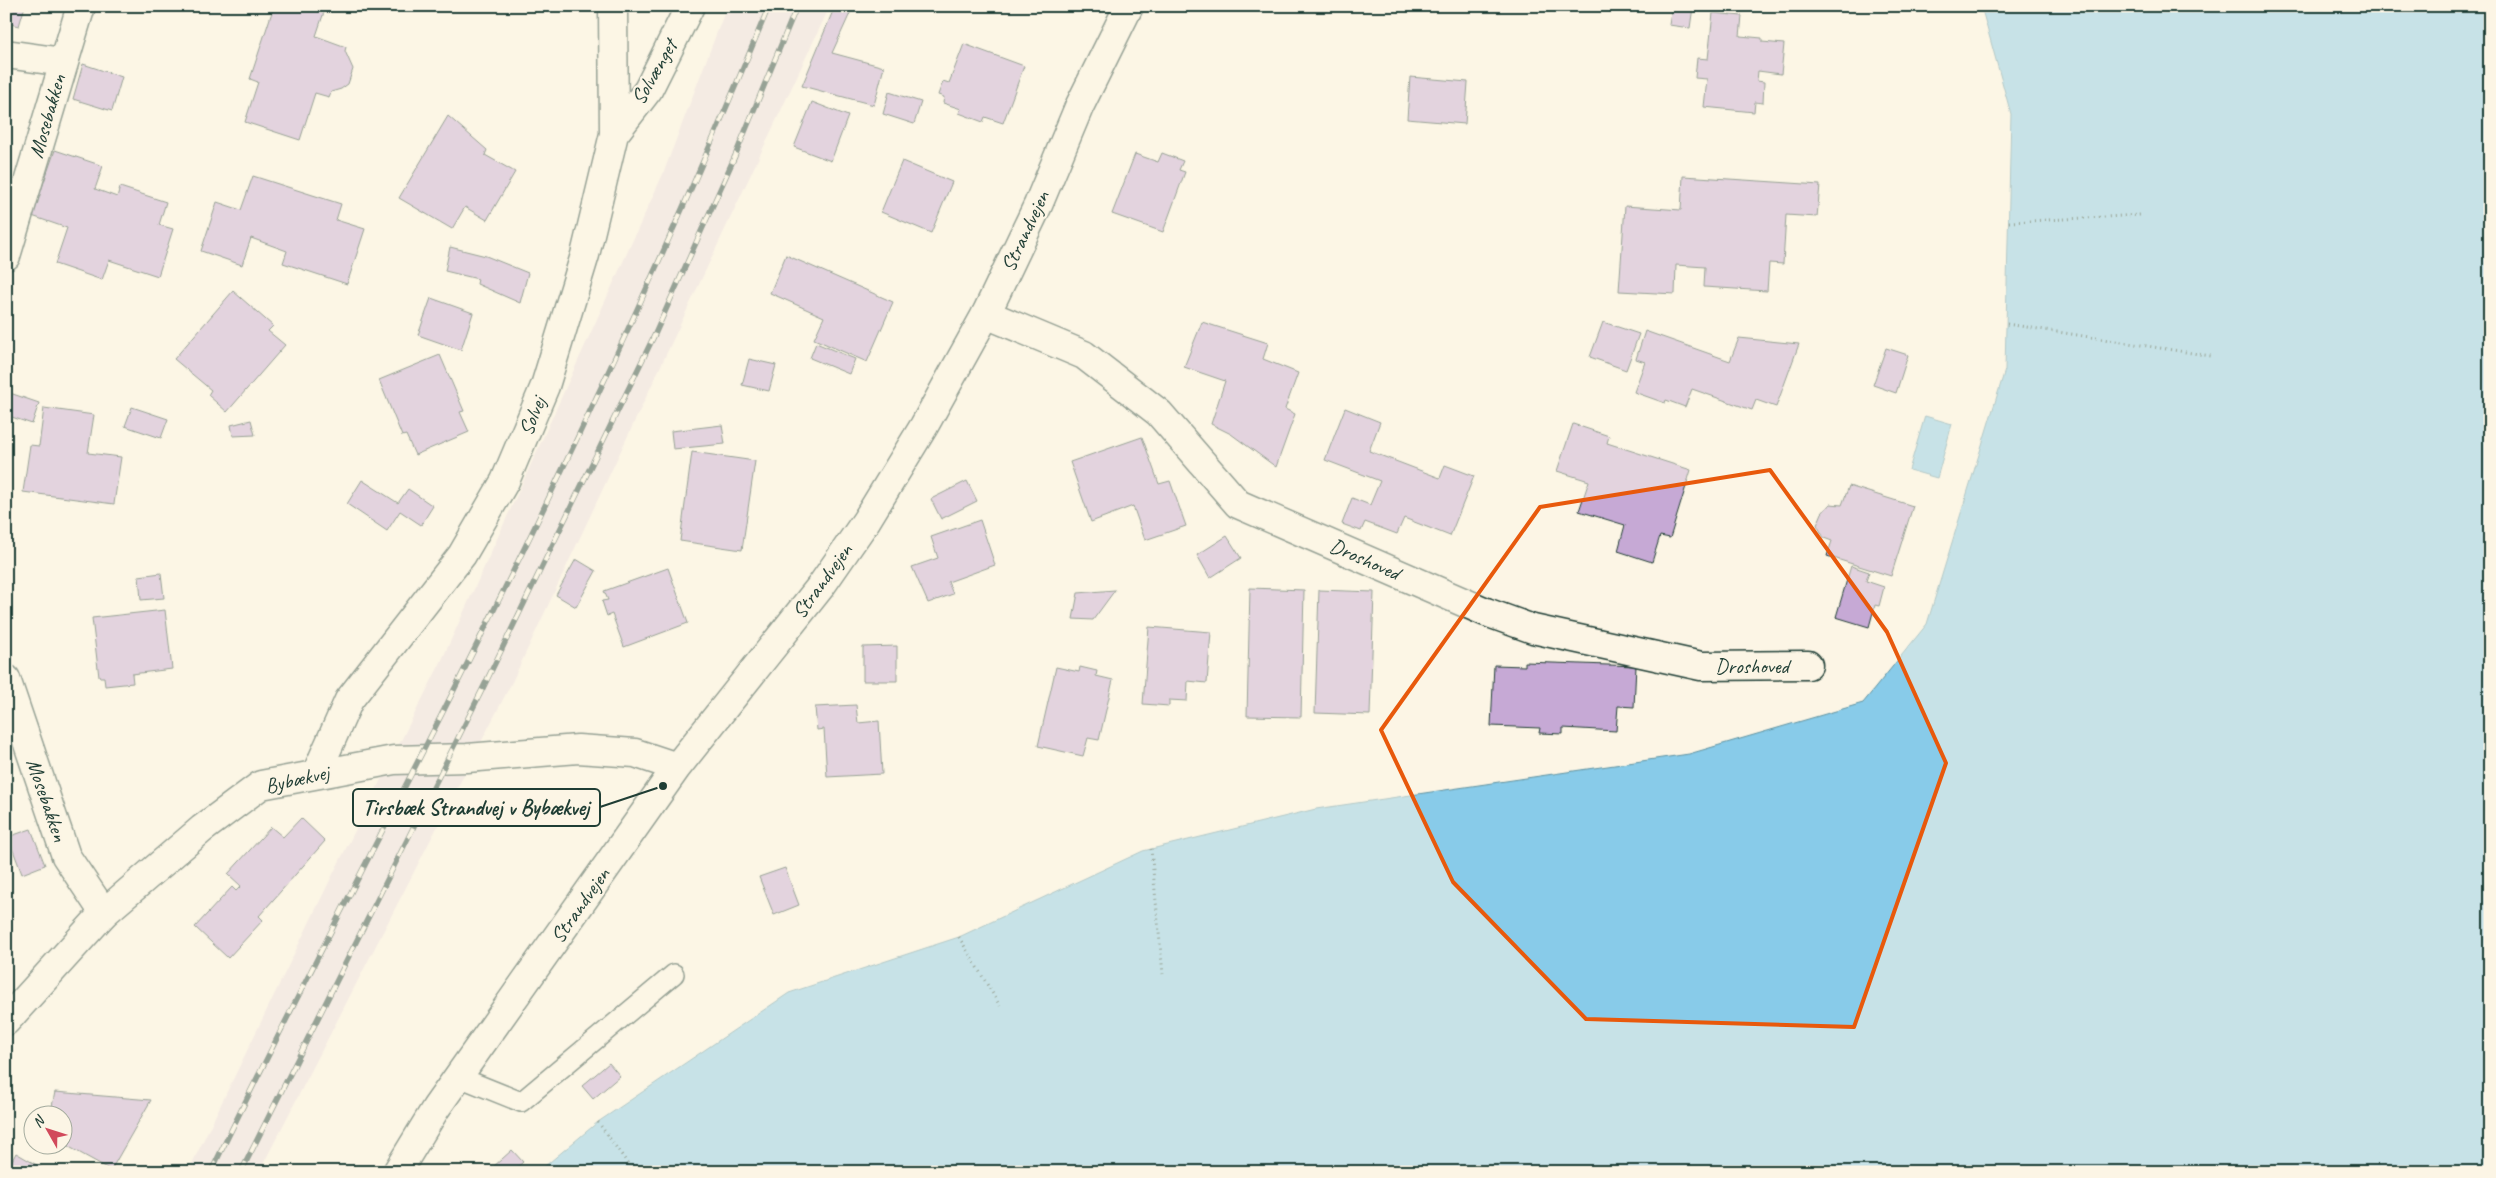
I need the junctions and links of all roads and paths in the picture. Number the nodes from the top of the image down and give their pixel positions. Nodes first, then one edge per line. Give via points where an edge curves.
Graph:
1 (81, 6) edge
2 (613, 6) edge
3 (690, 6) edge
4 (1129, 6) edge
5 (6, 54) edge
6 (63, 62) junction
7 (614, 134) junction
8 (2141, 215) dead end
9 (2009, 222) dead end
10 (6, 256) edge
11 (986, 314) junction
12 (2007, 324) dead end
13 (2211, 356) dead end
14 (1808, 665) dead end
15 (6, 679) edge
16 (677, 767) junction
17 (316, 774) junction
18 (1151, 849) dead end
19 (104, 913) junction
20 (959, 937) dead end
21 (674, 974) dead end
22 (1163, 974) dead end
23 (1000, 1006) dead end
24 (6, 1021) edge
25 (459, 1077) junction
26 (598, 1122) dead end
27 (396, 1172) edge
28 (634, 1172) edge

1 - 6 street, Mosebakken
2 - 7 street, Solvej
3 - 7 street, Solvænget via 648,90
4 - 11 street, Strandvejen via 1079,107 1038,205
5 - 6 street, Mosebakken
6 - 10 street, Mosebakken
7 - 17 street, Solvej via 585,255 545,386 505,482 462,555 349,700
8 - 9 path
11 - 14 street, Droshoved via 1084,355 1159,413 1238,504 1486,612 1534,629 1701,666
11 - 16 street, Strandvejen via 924,426 832,570
12 - 13 path
15 - 19 street, Mosebakken via 66,856
16 - 17 street, Bybækvej via 635,754 578,749 394,760
16 - 25 street, Strandvejen
17 - 19 street, Bybækvej via 261,785 202,829
18 - 22 path
19 - 24 street, Bybækvej
20 - 23 path
21 - 25 lane via 521,1102
25 - 27 street, Strandvejen
26 - 28 path

